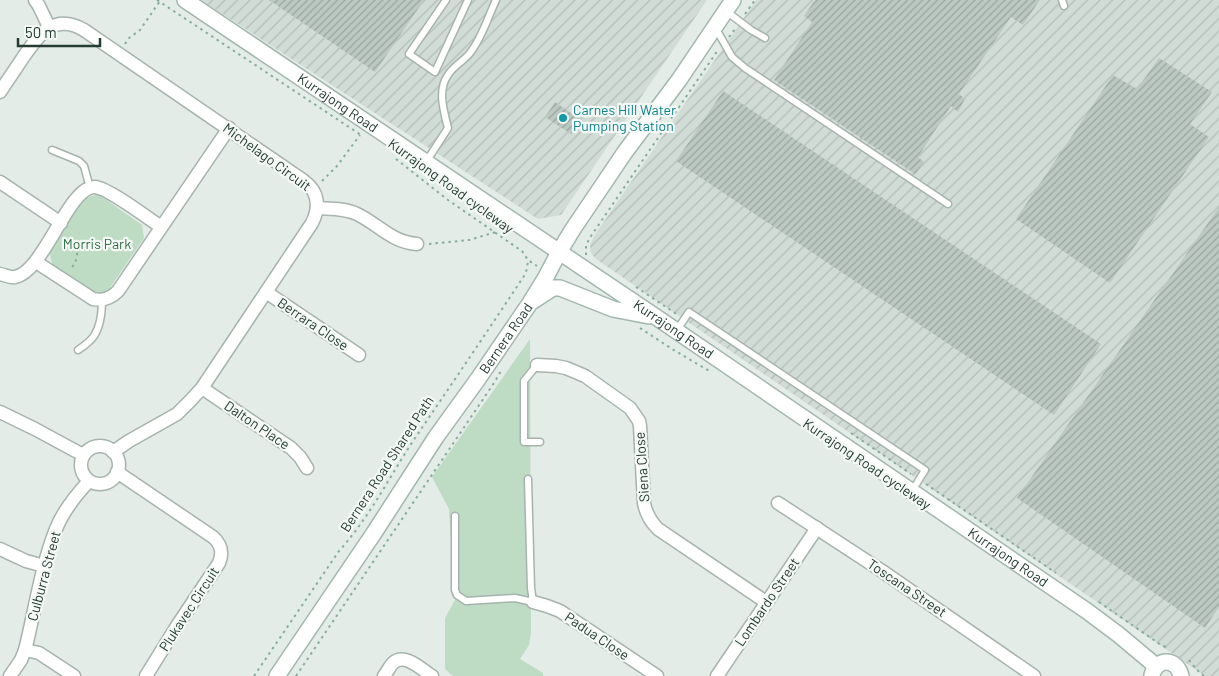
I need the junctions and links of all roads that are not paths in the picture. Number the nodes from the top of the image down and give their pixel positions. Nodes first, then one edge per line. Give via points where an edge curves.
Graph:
1 (35, 0) edge
2 (185, 0) edge
3 (446, 0) edge
4 (468, 0) edge
5 (496, 0) edge
6 (730, 6) edge
7 (49, 27) junction
8 (715, 27) junction
9 (765, 38) dead end
10 (0, 92) edge
11 (229, 128) junction
12 (52, 150) dead end
13 (426, 163) junction
14 (0, 182) edge
15 (90, 188) junction
16 (948, 204) dead end
17 (317, 208) junction
18 (161, 227) junction
19 (57, 228) junction
20 (417, 244) road end
21 (558, 252) junction
22 (36, 262) junction
23 (0, 274) edge
24 (266, 292) junction
25 (102, 300) junction
26 (530, 303) junction
27 (656, 318) junction
28 (680, 325) junction
29 (78, 350) dead end
30 (359, 355) dead end
31 (537, 365) joint
32 (202, 388) junction
33 (0, 412) edge
34 (540, 442) dead end
35 (113, 452) junction
36 (83, 455) junction
37 (307, 468) dead end
38 (117, 472) junction
39 (528, 479) dead end
40 (88, 481) junction
41 (916, 486) junction
42 (778, 502) dead end
43 (455, 516) dead end
44 (817, 528) junction
45 (0, 549) edge
46 (44, 566) junction
47 (534, 602) junction
48 (766, 602) junction
49 (25, 650) junction
50 (1154, 671) edge
51 (10, 676) edge
52 (74, 676) edge
53 (146, 676) edge
54 (277, 676) edge
55 (384, 676) edge
56 (432, 676) edge
57 (657, 676) edge
58 (717, 676) edge
59 (1034, 676) edge
60 (1181, 676) edge

1 - 7 street
2 - 13 main road, Kurrajong Road
3 - 4 lane via 409,54 435,72
5 - 13 lane via 470,54 448,75 442,106 448,128
6 - 8 main road, Bernera Road
6 - 9 lane via 751,30
7 - 10 street via 36,38
7 - 11 street, Michelago Circuit via 73,25 84,30
8 - 16 lane via 732,57 745,68
8 - 21 main road, Bernera Road
11 - 17 street, Michelago Circuit via 304,181 313,190
11 - 18 street
12 - 15 lane via 79,161 84,166
13 - 21 main road, Kurrajong Road
14 - 19 street
15 - 18 street via 107,191
15 - 19 street via 81,194
17 - 20 street via 355,213 394,238
17 - 24 street, Michelago Circuit via 312,223
18 - 25 street via 118,291
19 - 22 street
21 - 26 main road, Bernera Road
21 - 27 main road, Kurrajong Road
22 - 23 street via 25,273 15,277
22 - 25 street via 93,299
24 - 30 street, Berrara Close
24 - 32 street, Michelago Circuit
25 - 29 lane via 95,334
26 - 27 main road via 553,288 560,288 613,309
26 - 54 main road, Bernera Road via 436,437
27 - 28 main road, Kurrajong Road
28 - 41 main road, Kurrajong Road
28 - 41 lane via 689,312 925,470
31 - 34 lane via 524,381 524,442
31 - 48 street, Siena Close via 574,370 630,408 640,426 644,503 652,524
32 - 35 street, Michelago Circuit via 177,414
32 - 37 street, Dalton Place via 291,448
33 - 36 street
35 - 36 street via 101,446
35 - 38 street via 118,461
36 - 40 street via 81,470
38 - 40 street via 113,479 102,484
38 - 53 street, Plukavec Circuit via 214,538 222,549 219,563
39 - 47 lane
40 - 46 street, Culburra Street via 59,521
41 - 50 main road, Kurrajong Road via 1101,621
42 - 44 street, Toscana Street
43 - 47 lane via 457,595 466,601 515,598
44 - 48 street, Lombardo Street
44 - 59 street, Toscana Street
45 - 46 street
46 - 49 street, Culburra Street
47 - 57 street, Padua Close via 560,611
48 - 58 street, Lombardo Street
49 - 51 street, Culburra Street
49 - 52 street via 39,653
50 - 60 main road via 1163,663 1171,663 1180,670
55 - 56 street via 392,664 402,659

